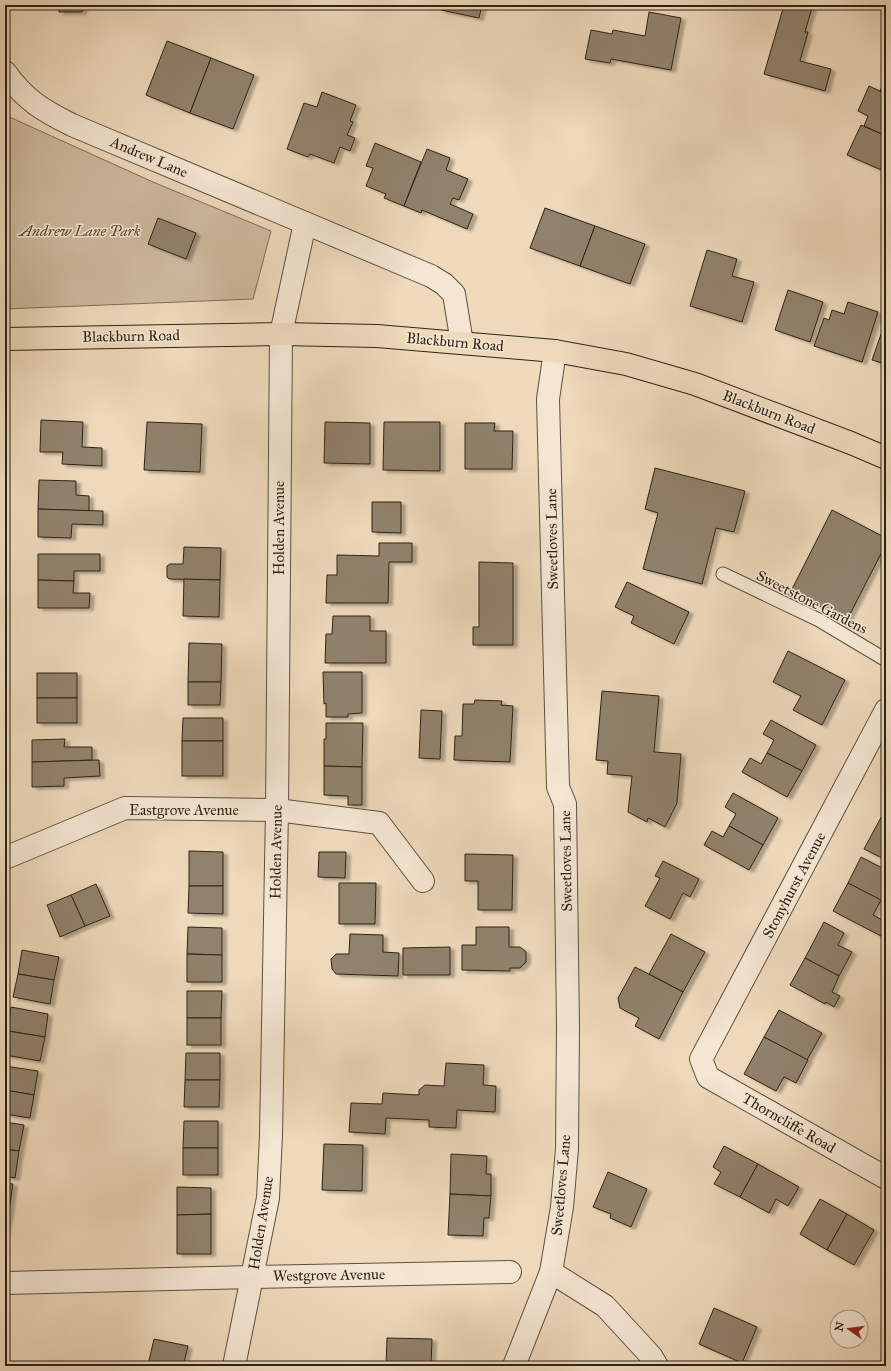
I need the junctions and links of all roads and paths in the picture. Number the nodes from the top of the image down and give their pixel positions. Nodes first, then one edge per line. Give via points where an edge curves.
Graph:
1 (5, 72) edge
2 (305, 223) junction
3 (280, 334) junction
4 (5, 339) edge
5 (462, 343) junction
6 (555, 351) junction
7 (886, 458) edge
8 (722, 574) dead end
9 (886, 660) edge
10 (886, 710) edge
11 (277, 810) junction
12 (5, 858) edge
13 (423, 881) dead end
14 (701, 1059) joint
15 (886, 1178) edge
16 (510, 1272) dead end
17 (550, 1272) junction
18 (253, 1276) junction
19 (5, 1284) edge
20 (234, 1366) edge
21 (514, 1366) edge
22 (657, 1366) edge

1 - 2 street, Andrew Lane via 33,104 72,125
2 - 3 street
2 - 5 street, Andrew Lane via 431,276 444,284 454,294
3 - 4 highway, Blackburn Road
3 - 5 highway, Blackburn Road via 377,336
3 - 11 street, Holden Avenue
5 - 6 highway, Blackburn Road
6 - 7 highway, Blackburn Road via 626,364 695,384
6 - 17 street, Sweetloves Lane via 548,399 558,787 566,804 568,1026 567,1149 562,1207
8 - 9 lane, Sweetstone Gardens via 819,620
10 - 14 street, Stonyhurst Avenue
11 - 12 street, Eastgrove Avenue via 125,808
11 - 13 street, Eastgrove Avenue via 379,823
11 - 18 street, Holden Avenue via 268,1198
14 - 15 street, Thorncliffe Road via 708,1076
16 - 18 street, Westgrove Avenue
17 - 21 street, Sweetloves Lane
17 - 22 street via 605,1306 651,1356
18 - 19 street, Westgrove Avenue
18 - 20 street, Holden Avenue

